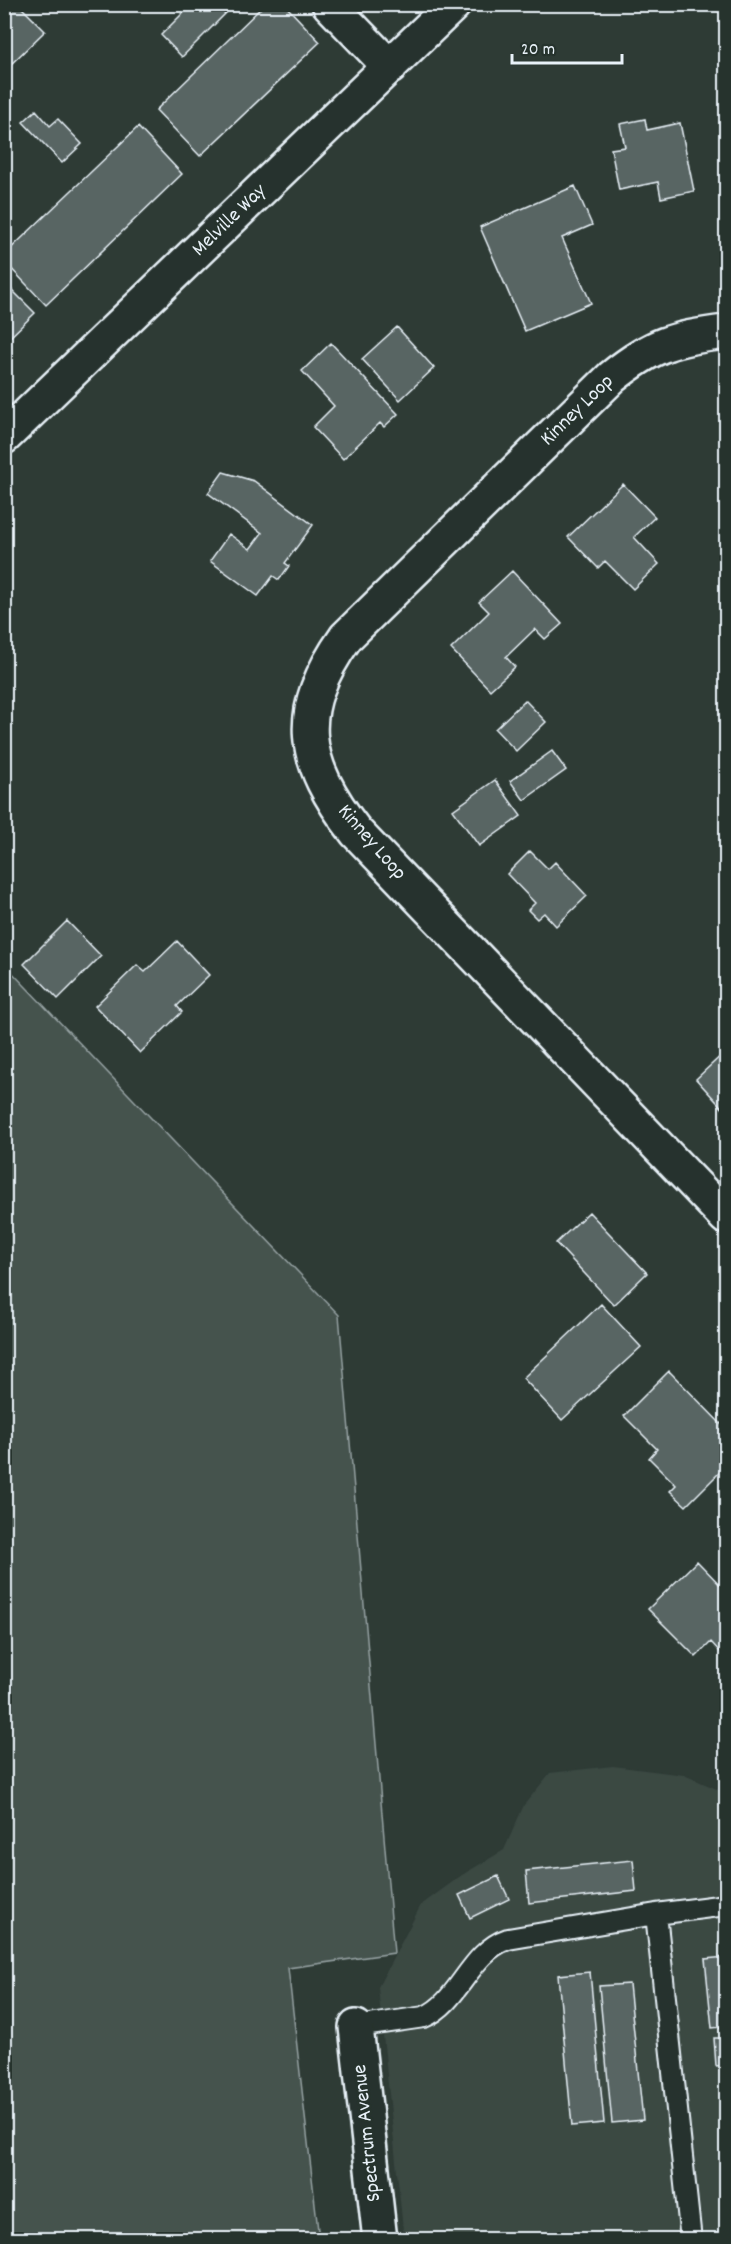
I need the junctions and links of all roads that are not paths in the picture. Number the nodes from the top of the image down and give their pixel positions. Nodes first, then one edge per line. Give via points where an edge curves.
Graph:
1 (329, 4) edge
2 (454, 4) edge
3 (390, 67) junction
4 (726, 332) edge
5 (4, 437) edge
6 (726, 1217) edge
7 (726, 1905) edge
8 (656, 1914) junction
9 (356, 2027) joint
10 (380, 2240) edge
11 (691, 2240) edge

1 - 3 street
2 - 3 street, Melville Way
3 - 5 street, Melville Way
4 - 6 street, Kinney Loop via 662,344 612,377 346,637 322,679 309,724 310,748 318,770 356,832
7 - 8 lane
8 - 9 lane via 500,1942 432,2013
8 - 11 lane
9 - 10 street, Spectrum Avenue

